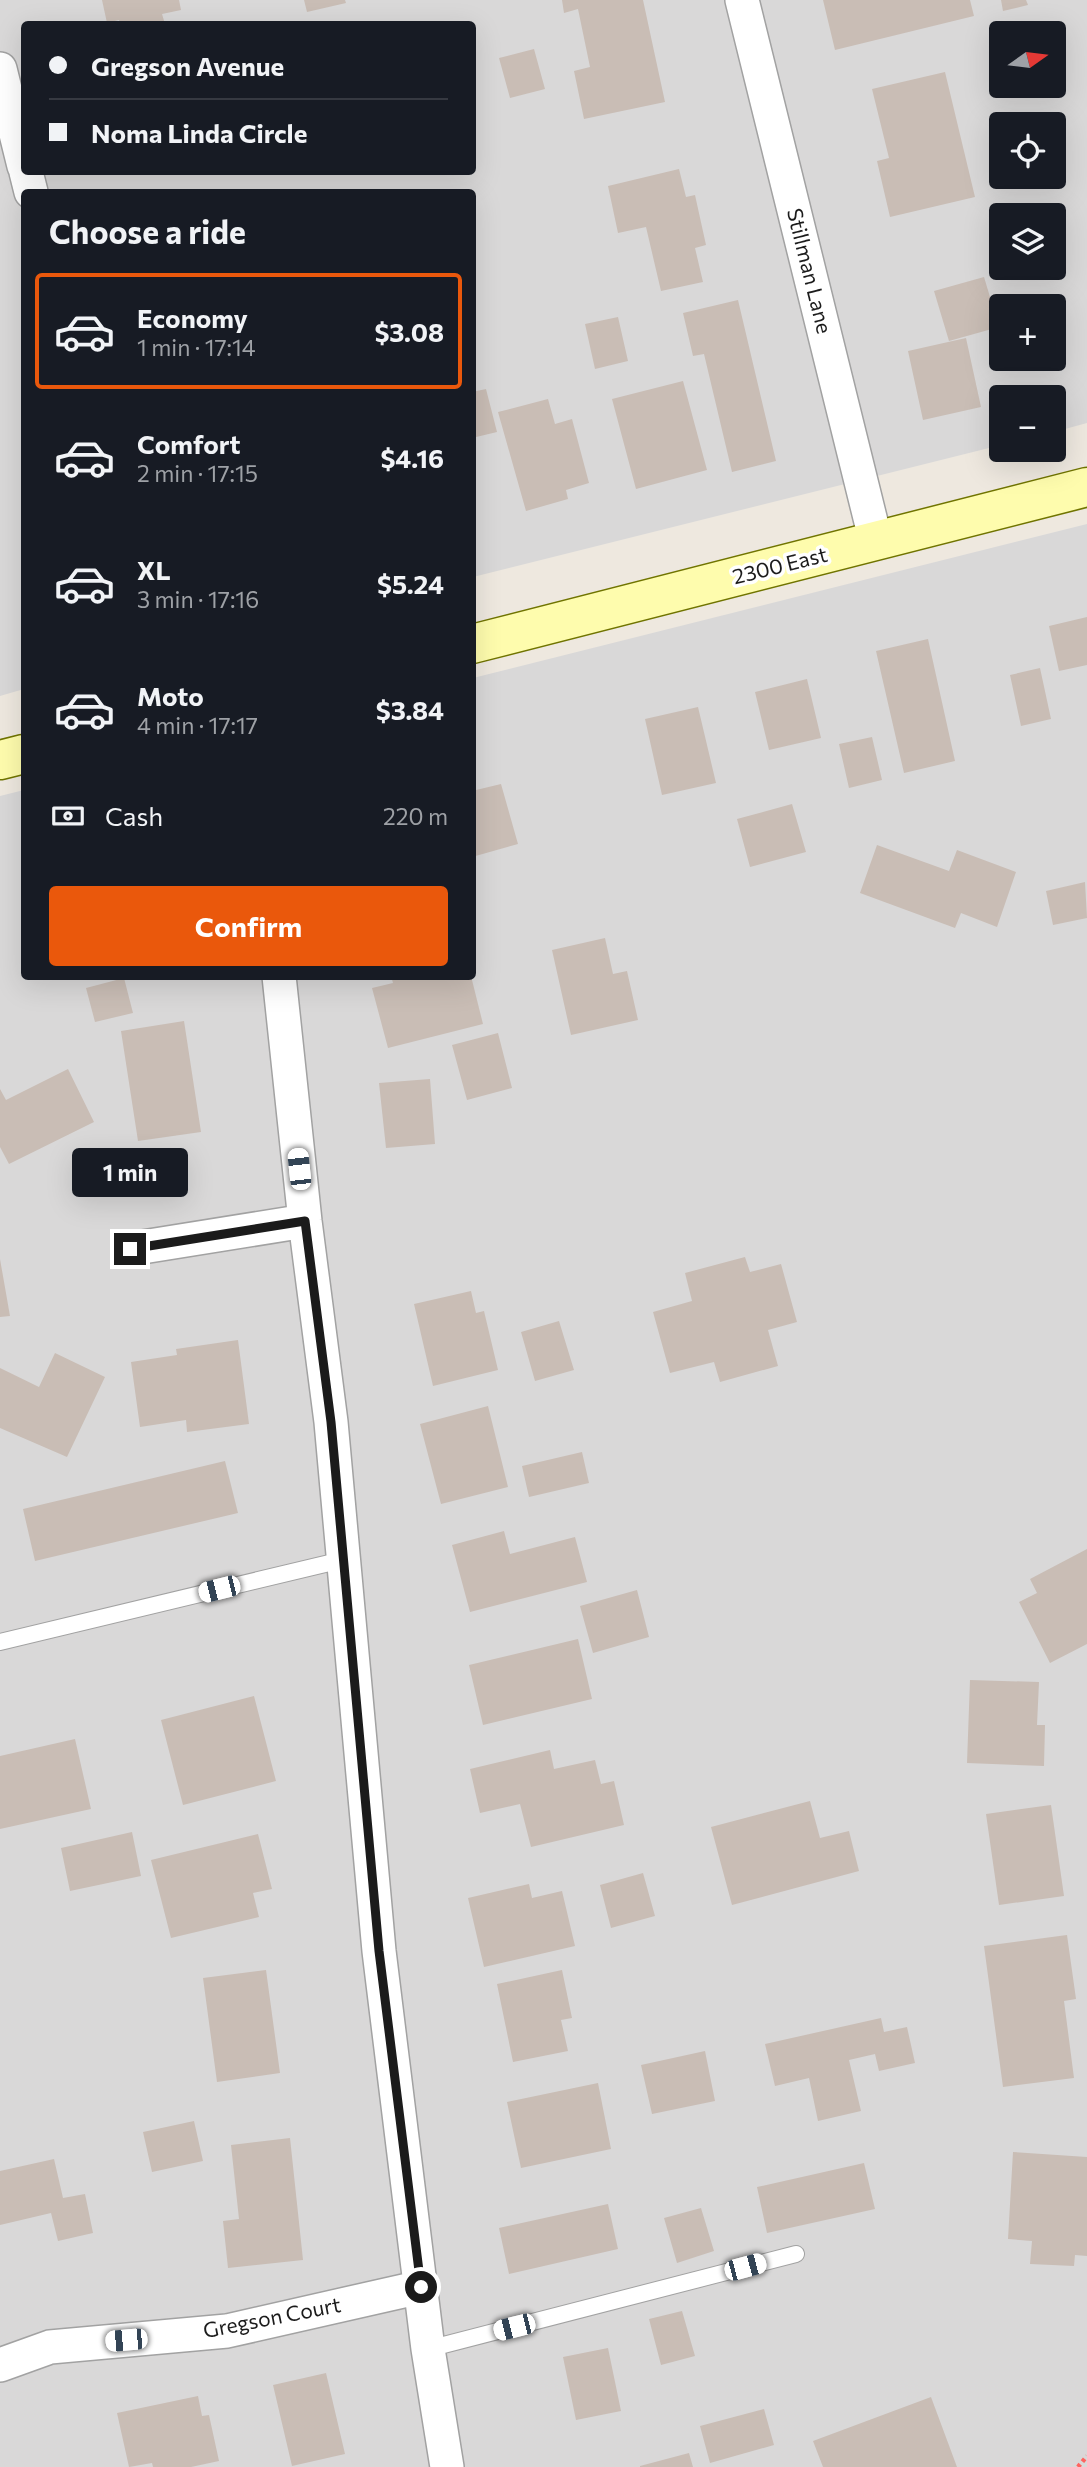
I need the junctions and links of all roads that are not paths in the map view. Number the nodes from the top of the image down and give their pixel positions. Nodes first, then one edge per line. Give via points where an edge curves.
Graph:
1 (742, 0) edge
2 (0, 69) edge
3 (18, 163) edge
4 (1087, 487) edge
5 (876, 542) junction
6 (476, 643) edge
7 (21, 755) edge
8 (0, 760) edge
9 (279, 980) edge
10 (305, 1221) junction
11 (130, 1249) dead end
12 (342, 1559) junction
13 (0, 1642) edge
14 (796, 2254) dead end
15 (421, 2287) junction
16 (428, 2348) junction
17 (0, 2365) edge
18 (447, 2467) edge

1 - 5 street, Stillman Lane
2 - 3 street
4 - 5 main road, 2300 East
5 - 6 main road, 2300 East
7 - 8 main road
9 - 10 street
10 - 11 street
10 - 12 street via 331,1422
12 - 13 lane
12 - 15 street via 379,1951
14 - 16 lane
15 - 16 street
15 - 17 street, Gregson Court via 227,2331 50,2347
16 - 18 street

